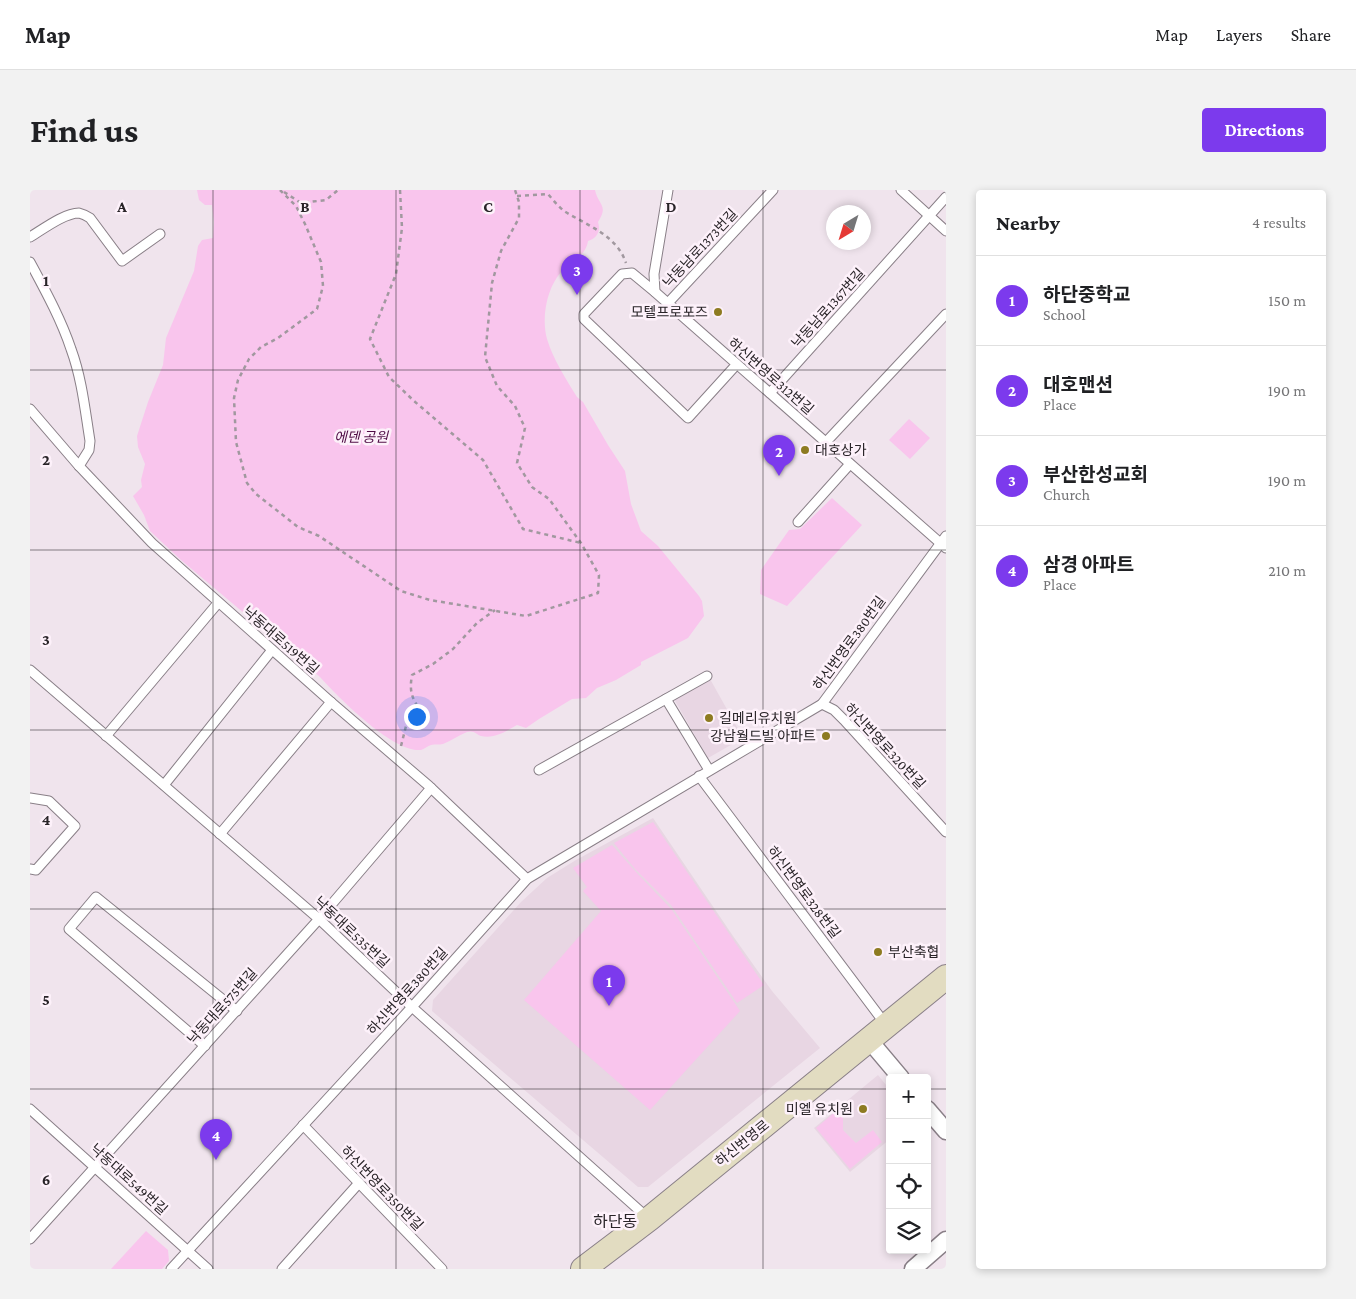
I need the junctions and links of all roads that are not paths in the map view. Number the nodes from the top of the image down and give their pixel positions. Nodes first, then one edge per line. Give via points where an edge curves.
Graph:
1 (668, 190) edge
2 (773, 190) edge
3 (901, 190) edge
4 (946, 197) edge
5 (929, 216) junction
6 (946, 231) edge
7 (160, 234) dead end
8 (30, 237) edge
9 (30, 262) edge
10 (655, 292) junction
11 (668, 303) junction
12 (946, 314) edge
13 (737, 364) junction
14 (770, 394) junction
15 (30, 413) edge
16 (826, 442) junction
17 (850, 464) junction
18 (79, 466) junction
19 (798, 522) dead end
20 (944, 542) edge
21 (218, 603) junction
22 (272, 650) junction
23 (30, 670) edge
24 (707, 676) dead end
25 (666, 699) junction
26 (330, 702) junction
27 (822, 704) junction
28 (106, 736) junction
29 (539, 770) dead end
30 (709, 770) junction
31 (699, 776) junction
32 (164, 786) junction
33 (430, 788) junction
34 (30, 798) edge
35 (946, 832) edge
36 (220, 834) junction
37 (30, 869) edge
38 (527, 879) junction
39 (319, 919) junction
40 (946, 977) edge
41 (412, 1007) junction
42 (237, 1011) junction
43 (877, 1032) junction
44 (205, 1046) junction
45 (899, 1074) edge
46 (30, 1110) edge
47 (931, 1114) edge
48 (303, 1125) junction
49 (946, 1131) edge
50 (96, 1167) junction
51 (359, 1183) junction
52 (649, 1220) junction
53 (30, 1239) edge
54 (946, 1240) edge
55 (187, 1250) junction
56 (171, 1269) edge
57 (208, 1269) edge
58 (282, 1269) edge
59 (442, 1269) edge
60 (583, 1269) edge
61 (913, 1269) edge

1 - 10 lane via 654,274
2 - 11 lane, 낙동남로1373번길
3 - 5 lane
4 - 5 lane, 낙동남로1367번길
5 - 6 lane
5 - 14 lane, 낙동남로1367번길
7 - 8 lane via 122,261 90,218 79,213 64,217
9 - 18 lane via 72,350 90,441 89,450
10 - 11 lane, 하신번영로312번길
10 - 13 lane, 하신번영로312번길 via 632,273 622,274 584,314 584,319 688,418
11 - 13 lane, 하신번영로312번길
12 - 16 lane
13 - 14 lane, 하신번영로312번길
14 - 16 lane, 하신번영로312번길
15 - 18 lane, 낙동대로519번길
16 - 17 lane, 하신번영로312번길
17 - 19 lane
17 - 20 lane, 하신번영로312번길
18 - 21 lane, 낙동대로519번길 via 152,542
20 - 27 lane, 하신번영로380번길
21 - 22 lane, 낙동대로519번길
21 - 28 lane
22 - 26 lane, 낙동대로519번길
22 - 32 lane
23 - 28 lane, 낙동대로535번길
24 - 25 lane
25 - 29 lane
25 - 30 lane
26 - 33 lane, 낙동대로519번길
26 - 36 lane
27 - 30 lane, 하신번영로380번길
27 - 35 lane, 하신번영로320번길 via 844,720
28 - 32 lane, 낙동대로535번길
30 - 31 lane, 하신번영로380번길
31 - 38 lane, 하신번영로380번길
31 - 43 lane, 하신번영로328번길
32 - 36 lane, 낙동대로535번길
33 - 38 lane, 낙동대로519번길
33 - 39 lane, 낙동대로575번길
34 - 37 lane via 48,801 75,826 36,870
36 - 39 lane, 낙동대로535번길
38 - 41 lane, 하신번영로380번길
39 - 41 lane, 낙동대로535번길
39 - 42 lane, 낙동대로575번길
40 - 43 street, 하신번영로
41 - 48 lane, 하신번영로380번길
41 - 52 lane, 낙동대로535번길
42 - 44 lane, 낙동대로575번길
42 - 44 lane via 96,898 69,929
43 - 45 street
43 - 52 street, 하신번영로
44 - 50 lane, 낙동대로575번길
46 - 50 lane, 낙동대로549번길
47 - 49 street
48 - 51 lane, 하신번영로350번길
48 - 55 lane, 하신번영로380번길
50 - 53 lane, 낙동대로575번길
50 - 55 lane, 낙동대로549번길
51 - 58 lane
51 - 59 lane, 하신번영로350번길
52 - 60 street, 하신번영로
54 - 61 street
55 - 56 lane, 하신번영로380번길
55 - 57 lane, 낙동대로549번길

